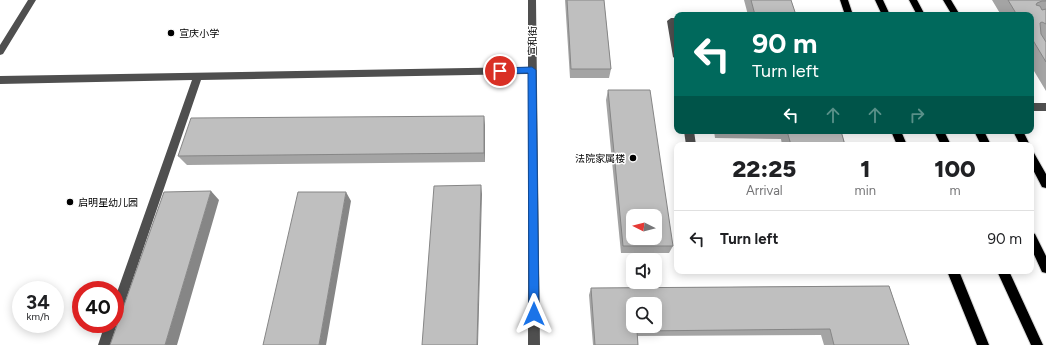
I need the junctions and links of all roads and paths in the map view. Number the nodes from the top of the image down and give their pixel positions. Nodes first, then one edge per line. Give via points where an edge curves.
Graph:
1 (32, 0) edge
2 (532, 0) edge
3 (844, 0) edge
4 (880, 0) edge
5 (913, 0) edge
6 (947, 0) edge
7 (848, 12) edge
8 (885, 12) edge
9 (919, 12) edge
10 (954, 12) edge
11 (674, 21) edge
12 (674, 38) edge
13 (0, 52) edge
14 (532, 70) junction
15 (198, 76) junction
16 (0, 80) edge
17 (1034, 107) edge
18 (1046, 107) edge
19 (1034, 162) edge
20 (1046, 184) edge
21 (1034, 243) edge
22 (1046, 268) edge
23 (954, 274) edge
24 (1004, 274) edge
25 (124, 288) edge
26 (108, 333) edge
27 (104, 345) edge
28 (534, 345) edge
29 (984, 345) edge
30 (1037, 345) edge

1 - 13 street
2 - 14 street, 宣和街
3 - 7 main road
4 - 8 main road
5 - 9 main road
6 - 10 main road
11 - 12 street via 671,21
14 - 15 street
14 - 28 street, 宣和街
15 - 16 street
15 - 25 street
17 - 18 street
19 - 20 main road
21 - 22 main road
23 - 29 main road
24 - 30 main road
26 - 27 street

